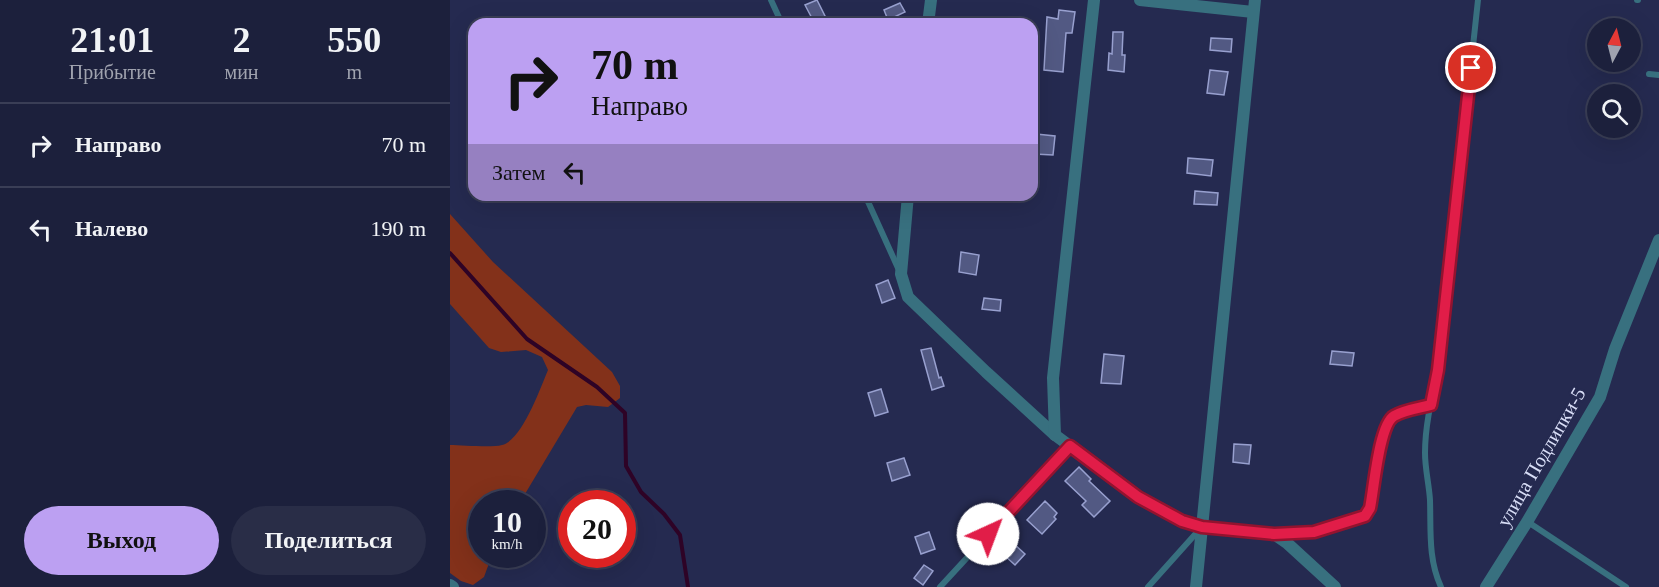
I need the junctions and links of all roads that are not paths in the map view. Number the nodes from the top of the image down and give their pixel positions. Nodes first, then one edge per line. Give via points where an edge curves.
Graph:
1 (771, 0) edge
2 (931, 0) edge
3 (1094, 0) edge
4 (1140, 0) edge
5 (1479, 0) edge
6 (1158, 1) edge
7 (1254, 6) edge
8 (779, 18) edge
9 (929, 18) edge
10 (1648, 74) dead end
11 (1659, 75) edge
12 (867, 201) edge
13 (907, 201) edge
14 (1659, 240) edge
15 (901, 274) junction
16 (1431, 405) junction
17 (1055, 435) junction
18 (1070, 446) junction
19 (1527, 522) junction
20 (1202, 527) junction
21 (1274, 534) junction
22 (940, 587) edge
23 (1148, 587) edge
24 (1196, 587) edge
25 (1335, 587) edge
26 (1441, 587) edge
27 (1486, 587) edge
28 (1626, 587) edge

1 - 8 lane
2 - 9 street
3 - 17 street via 1053,378
4 - 6 street
5 - 16 lane
6 - 7 street
7 - 20 street
10 - 11 lane
12 - 15 lane
13 - 15 street
14 - 19 street, улица Подлипки-5 via 1600,397
15 - 17 street via 908,297
16 - 21 lane via 1395,415 1387,422 1370,508 1365,516 1314,532
16 - 26 lane via 1425,453 1430,551
17 - 18 street
18 - 20 street via 1138,497 1182,521
18 - 22 lane
19 - 27 street, улица Подлипки-5
19 - 28 lane
20 - 21 street
20 - 23 lane
20 - 24 street
21 - 25 street

